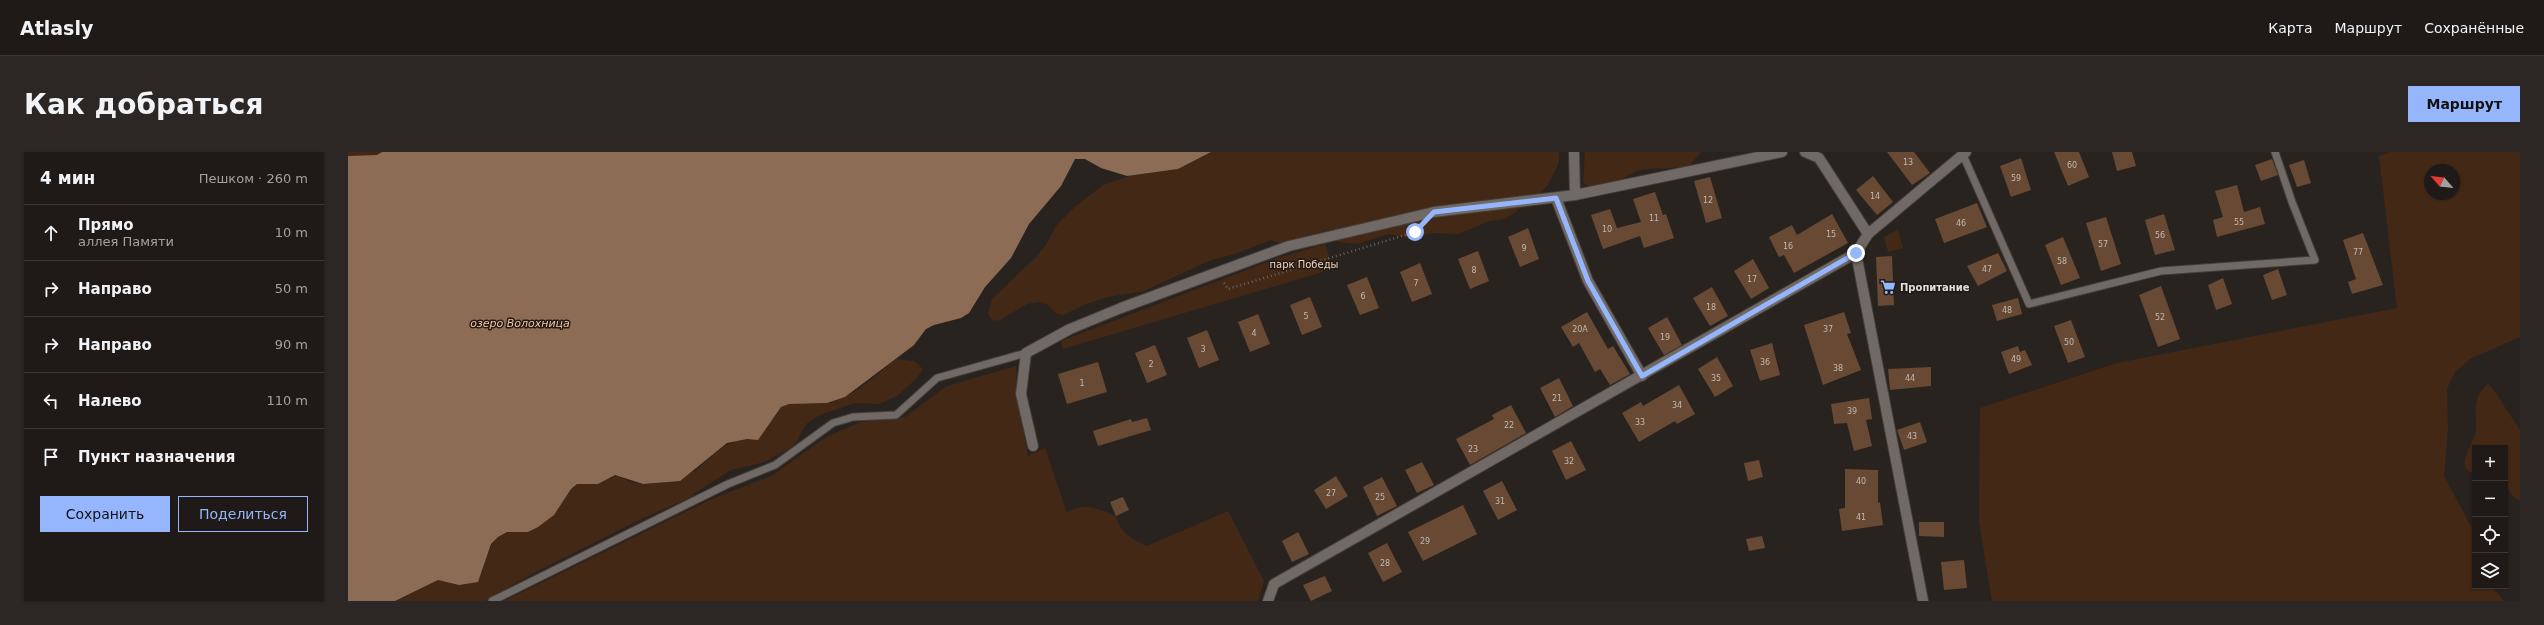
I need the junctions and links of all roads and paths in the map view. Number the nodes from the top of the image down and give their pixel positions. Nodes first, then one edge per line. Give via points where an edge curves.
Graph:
1 (1574, 152) edge
2 (1782, 152) edge
3 (1805, 152) edge
4 (2275, 152) edge
5 (1965, 153) edge
6 (1575, 196) junction
7 (1556, 198) junction
8 (1434, 212) junction
9 (1868, 234) junction
10 (1856, 253) junction
11 (1216, 273) junction
12 (1026, 353) junction
13 (1642, 376) junction
14 (1033, 446) dead end
15 (492, 601) edge
16 (1268, 601) edge
17 (1923, 601) edge

1 - 6 street
2 - 6 street
3 - 9 street via 1819,158
4 - 5 lane via 2315,260 2161,271 2029,304
5 - 9 street
6 - 7 street
7 - 8 street
7 - 13 street via 1588,281
8 - 11 street via 1289,246
8 - 11 path via 1415,232 1228,289
9 - 10 street
10 - 13 street
10 - 17 street
11 - 12 street via 1077,326
12 - 14 street via 1021,394
12 - 15 lane via 938,378 896,415 853,417 833,424 775,465 728,484
13 - 16 street via 1274,584

